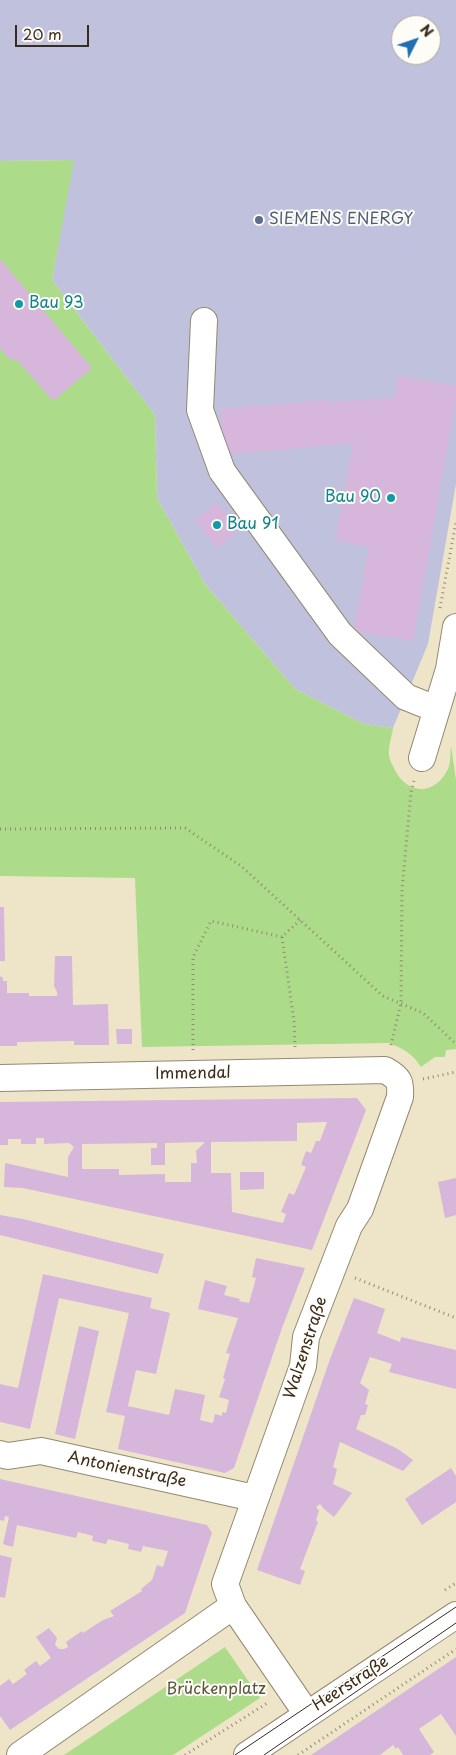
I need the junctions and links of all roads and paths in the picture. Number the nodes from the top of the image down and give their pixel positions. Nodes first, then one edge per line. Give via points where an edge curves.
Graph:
1 (204, 321) dead end
2 (456, 628) edge
3 (436, 709) junction
4 (422, 758) joint
5 (0, 829) edge
6 (300, 920) junction
7 (282, 937) junction
8 (401, 1003) junction
9 (456, 1044) edge
10 (296, 1050) dead end
11 (193, 1053) dead end
12 (456, 1072) edge
13 (393, 1077) junction
14 (0, 1078) edge
15 (355, 1278) dead end
16 (456, 1318) edge
17 (0, 1454) edge
18 (254, 1498) junction
19 (456, 1583) edge
20 (440, 1593) dead end
21 (233, 1606) junction
22 (456, 1615) edge
23 (456, 1649) edge
24 (291, 1690) junction
25 (307, 1714) junction
26 (20, 1755) edge
27 (185, 1755) edge
28 (247, 1755) edge
29 (298, 1755) edge

1 - 3 street via 200,410 222,471 340,634 406,697
2 - 3 street via 449,669
3 - 4 street
4 - 8 path via 411,792 402,890
5 - 6 path via 185,828 242,866
6 - 7 path
6 - 8 path via 383,996
7 - 10 path
7 - 11 path via 211,920 193,957
8 - 9 path via 422,1014
8 - 13 path
12 - 13 path
13 - 14 street, Immendal
13 - 18 street, Walzenstraße via 400,1097 360,1209 349,1226 306,1337 303,1366
15 - 16 path
17 - 18 street, Antonienstraße via 8,1456 41,1451
18 - 21 street, Walzenstraße via 225,1584
19 - 20 path
21 - 24 street
21 - 26 street
22 - 25 street, Heerstraße
23 - 29 path
24 - 25 street
24 - 27 path
25 - 28 street, Heerstraße

